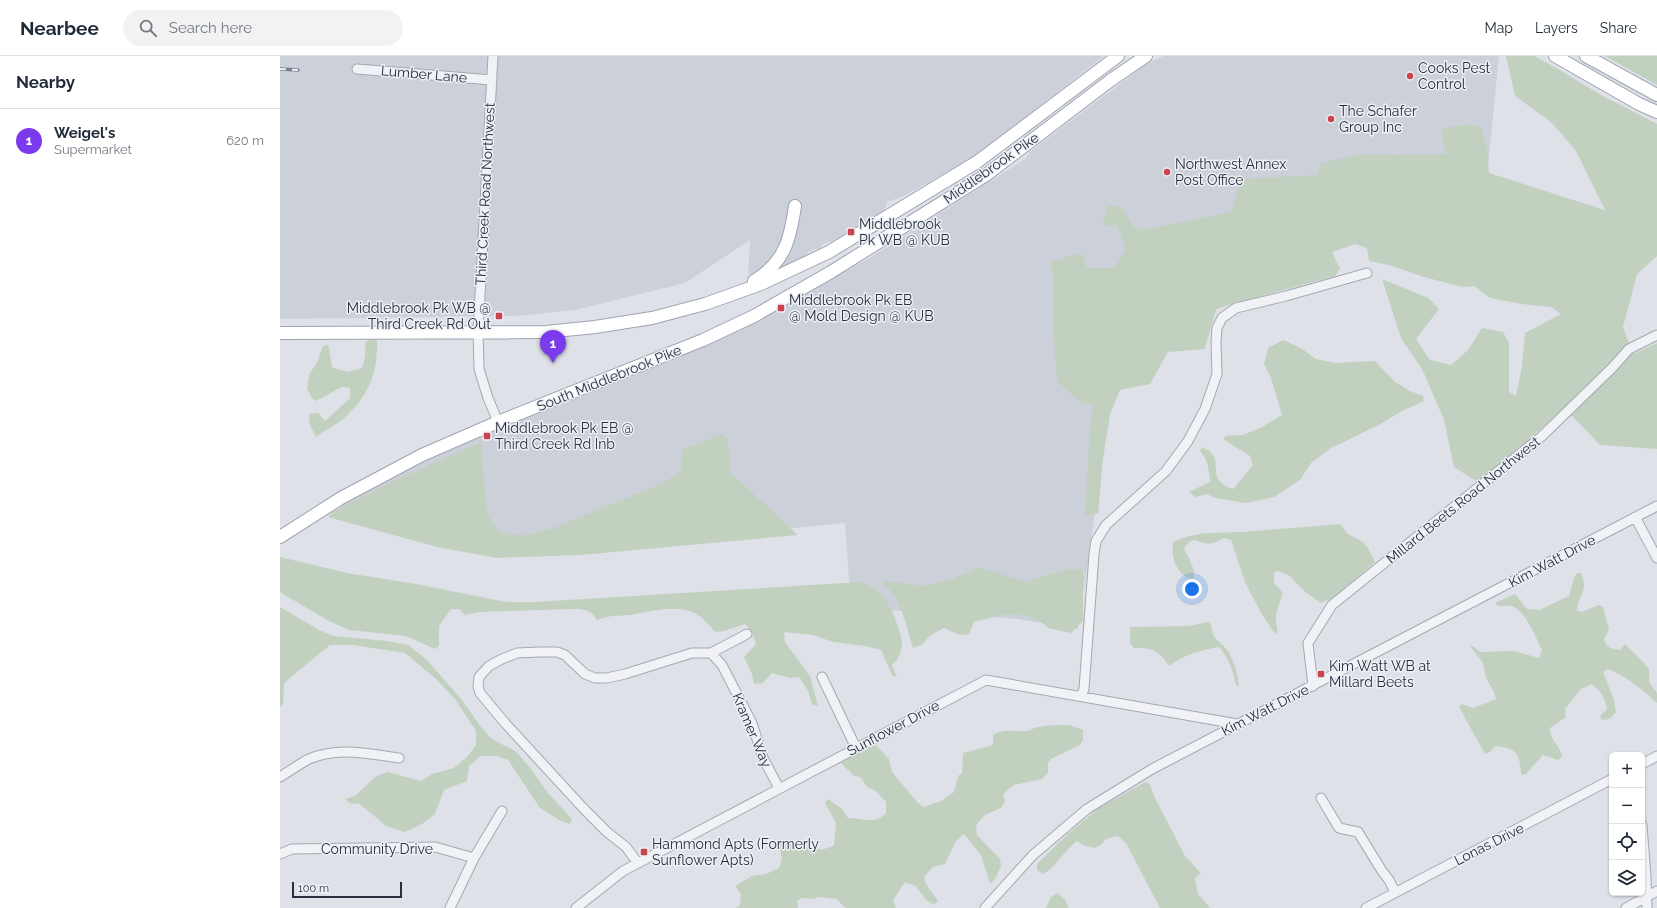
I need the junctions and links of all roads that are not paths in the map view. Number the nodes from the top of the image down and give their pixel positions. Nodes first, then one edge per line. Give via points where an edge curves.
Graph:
1 (493, 56) edge
2 (1118, 56) edge
3 (1146, 56) edge
4 (1555, 56) edge
5 (1586, 56) edge
6 (357, 69) dead end
7 (492, 80) junction
8 (1657, 95) edge
9 (1657, 112) edge
10 (795, 206) dead end
11 (831, 272) joint
12 (1367, 273) dead end
13 (733, 294) junction
14 (478, 332) junction
15 (280, 333) edge
16 (1657, 335) edge
17 (498, 422) junction
18 (1657, 506) edge
19 (1635, 517) junction
20 (280, 537) edge
21 (1657, 558) edge
22 (747, 634) dead end
23 (711, 653) junction
24 (822, 677) dead end
25 (1313, 686) junction
26 (1081, 696) junction
27 (1237, 724) junction
28 (856, 748) junction
29 (1657, 756) edge
30 (399, 758) dead end
31 (1645, 762) edge
32 (280, 777) edge
33 (1609, 782) edge
34 (779, 788) junction
35 (1321, 798) dead end
36 (502, 811) dead end
37 (280, 854) edge
38 (474, 858) junction
39 (1645, 860) edge
40 (638, 863) junction
41 (1657, 891) edge
42 (1395, 892) junction
43 (1646, 897) junction
44 (580, 907) edge
45 (450, 908) edge
46 (985, 908) edge
47 (1366, 908) edge
48 (1626, 908) edge
49 (1646, 908) edge

1 - 7 street, Third Creek Road Northwest
2 - 13 main road, Middlebrook Pike via 977,162 829,252 761,284
3 - 11 main road, Middlebrook Pike via 986,175
4 - 9 main road
5 - 8 main road
6 - 7 street, Lumber Lane
7 - 14 street, Third Creek Road Northwest
10 - 13 main road via 787,246 776,262 763,275
11 - 17 main road, South Middlebrook Pike via 754,316 703,340
12 - 26 street via 1236,308 1222,318 1217,328 1217,374 1205,409 1188,441 1166,471 1106,525 1096,541 1084,689
13 - 14 main road via 652,318 595,327 546,332
14 - 15 main road
14 - 17 street, Third Creek Road Northwest via 479,369
16 - 25 street, Millard Beets Road Northwest via 1629,349 1541,437 1332,606 1308,643
17 - 20 main road, South Middlebrook Pike via 415,458 341,498
18 - 19 street, Kim Watt Drive
19 - 21 street
19 - 25 street, Kim Watt Drive
22 - 23 street
23 - 34 street, Kramer Way via 722,665 752,723 763,758
23 - 40 street via 692,654 607,678 595,678 585,674 565,655 557,652 517,654 489,666 479,677 480,693 505,723 584,809 626,847
24 - 28 street
25 - 27 street, Kim Watt Drive
26 - 27 street, Sunflower Drive
26 - 28 street, Sunflower Drive via 986,680
27 - 46 street, Kim Watt Drive via 1152,769 1087,809 1032,855
28 - 34 street, Sunflower Drive
29 - 31 street
30 - 32 street via 349,751 323,754 309,759
33 - 42 street, Lonas Drive
34 - 40 street, Sunflower Drive
35 - 42 street via 1338,828 1358,832
36 - 38 street
37 - 38 street, Community Drive via 292,849 435,848
38 - 45 street
39 - 43 street
40 - 44 street, Sunflower Drive via 623,871
41 - 43 street
42 - 47 street, Lonas Drive
43 - 48 street
43 - 49 street

